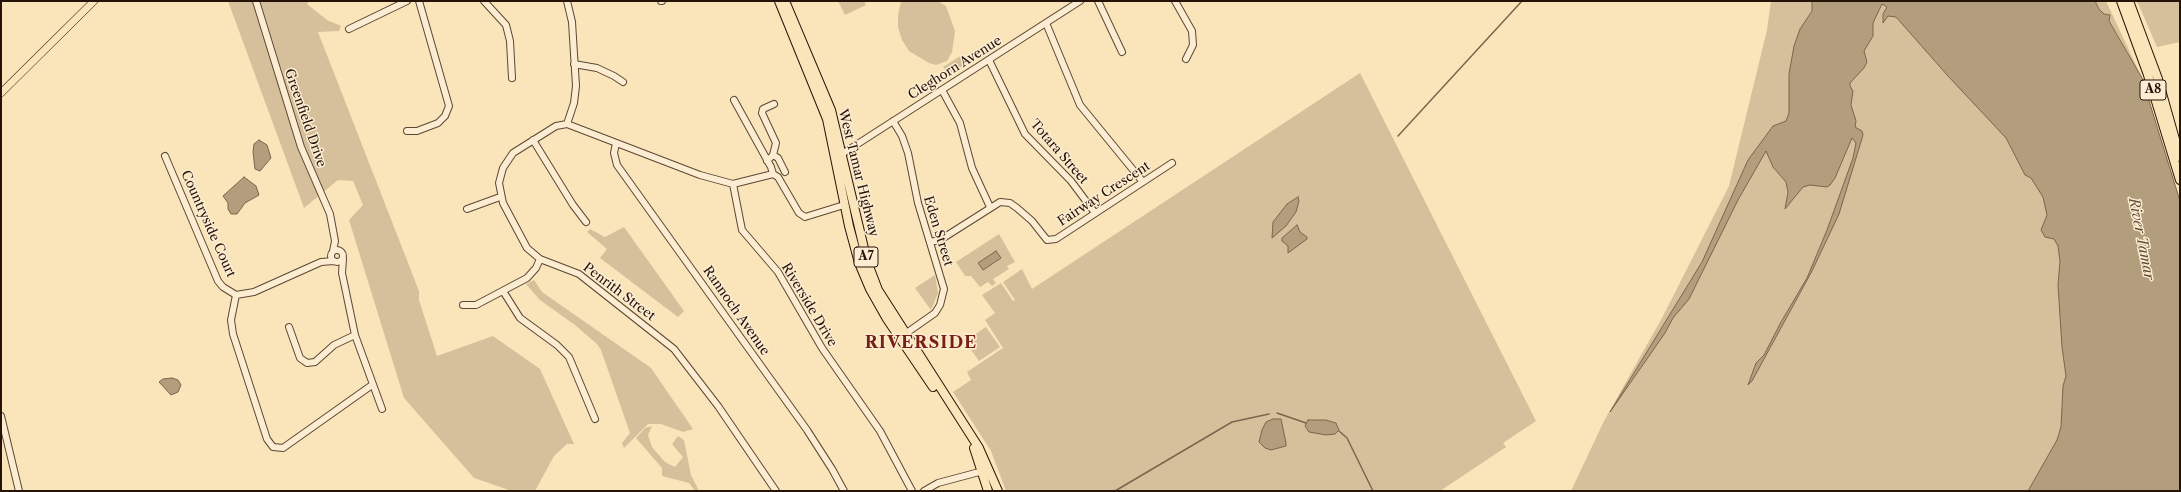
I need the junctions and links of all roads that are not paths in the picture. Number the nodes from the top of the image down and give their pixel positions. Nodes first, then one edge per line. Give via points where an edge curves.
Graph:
1 (94, 1) edge
2 (256, 1) edge
3 (407, 1) edge
4 (419, 1) edge
5 (484, 1) edge
6 (567, 1) edge
7 (779, 1) edge
8 (785, 1) edge
9 (1080, 1) edge
10 (1098, 1) edge
11 (1176, 1) edge
12 (2121, 1) edge
13 (2129, 1) edge
14 (1046, 23) junction
15 (349, 29) dead end
16 (1122, 52) dead end
17 (1186, 59) dead end
18 (989, 60) junction
19 (574, 64) junction
20 (512, 78) dead end
21 (623, 82) dead end
22 (942, 90) junction
23 (1, 92) edge
24 (734, 100) dead end
25 (774, 104) dead end
26 (893, 121) junction
27 (566, 124) junction
28 (407, 131) dead end
29 (533, 140) junction
30 (616, 143) junction
31 (842, 154) junction
32 (773, 155) junction
33 (165, 156) dead end
34 (2180, 157) edge
35 (767, 161) junction
36 (1172, 163) dead end
37 (785, 172) dead end
38 (773, 174) junction
39 (2180, 180) edge
40 (1143, 182) junction
41 (733, 184) junction
42 (500, 197) junction
43 (854, 201) junction
44 (844, 204) junction
45 (990, 206) junction
46 (467, 209) dead end
47 (1095, 213) junction
48 (586, 222) dead end
49 (335, 241) junction
50 (930, 242) junction
51 (332, 252) junction
52 (342, 252) junction
53 (343, 259) junction
54 (540, 259) junction
55 (334, 261) junction
56 (321, 262) junction
57 (342, 273) junction
58 (503, 292) junction
59 (236, 295) junction
60 (464, 305) dead end
61 (288, 327) dead end
62 (905, 334) junction
63 (355, 335) junction
64 (372, 385) junction
65 (382, 409) dead end
66 (1, 416) edge
67 (595, 419) dead end
68 (983, 471) junction
69 (19, 491) edge
70 (776, 491) edge
71 (844, 491) edge
72 (912, 491) edge
73 (924, 491) edge
74 (988, 491) edge
75 (998, 491) edge

1 - 23 main road
2 - 49 street, Greenfield Drive via 301,147 330,214
3 - 15 street
4 - 28 street via 449,106 445,116 438,123 417,131
5 - 20 street via 506,25 510,41
6 - 19 street via 572,22
7 - 44 highway, West Tamar Highway / A7 via 827,119
8 - 31 highway, West Tamar Highway / A7 via 827,100
9 - 14 street, Cleghorn Avenue
10 - 16 street
11 - 17 street via 1192,31 1193,45
12 - 39 highway, A8 via 2148,75
13 - 34 highway, A8 via 2158,79
14 - 18 street, Cleghorn Avenue
14 - 40 street via 1080,105
18 - 22 street, Cleghorn Avenue
18 - 47 street, Totara Street via 1025,134 1071,181
19 - 21 street via 597,68
19 - 27 street via 574,103
22 - 26 street, Cleghorn Avenue
22 - 45 street via 960,123 972,168
24 - 35 street
25 - 32 street via 763,109 762,113 776,143
26 - 31 street, Cleghorn Avenue
26 - 50 street, Eden Street via 908,153 916,197
27 - 29 street, Penrith Street via 556,126
27 - 30 street
29 - 42 street, Penrith Street via 513,153 505,163 500,179
29 - 48 street
30 - 41 street via 700,176
30 - 71 street, Rannoch Avenue via 614,153 617,165 807,430
31 - 43 highway, West Tamar Highway / A7
32 - 35 street
32 - 37 street via 778,158
33 - 59 street, Countryside Court via 218,281
35 - 38 street
36 - 40 street, Fairway Crescent
38 - 41 street
38 - 44 street via 778,177 802,216 810,216
40 - 47 street, Fairway Crescent
41 - 72 street, Riverside Drive via 742,230 778,272 822,348 880,431
42 - 46 street
42 - 54 street, Penrith Street via 524,242
43 - 44 highway
43 - 62 highway, West Tamar Highway / A7 via 872,277
44 - 68 highway, West Tamar Highway / A7 via 857,257 875,298 966,436
45 - 47 street, Fairway Crescent via 1000,202 1010,203 1032,220 1043,237 1052,240
45 - 50 street, Fairway Crescent via 940,240
49 - 51 street, Greenfield Drive
49 - 52 street, Greenfield Drive
50 - 62 street, Eden Street via 943,285 943,297 935,313
51 - 52 street
51 - 55 street
51 - 56 street
52 - 53 street
53 - 55 street
53 - 57 street
54 - 58 street via 532,274
54 - 70 street, Penrith Street via 580,274 674,349 718,406
55 - 56 street
55 - 57 street
56 - 59 street via 254,292
57 - 63 street
58 - 60 street via 476,305
58 - 67 street via 520,318 569,357
59 - 64 street via 231,320 233,334 267,439 273,447 283,448
61 - 63 street via 300,358 307,363 315,362 338,343
62 - 75 highway, West Tamar Highway / A7 via 979,448
63 - 64 street
64 - 65 street
66 - 69 street
68 - 73 street via 938,484
68 - 74 highway, West Tamar Highway / A7

